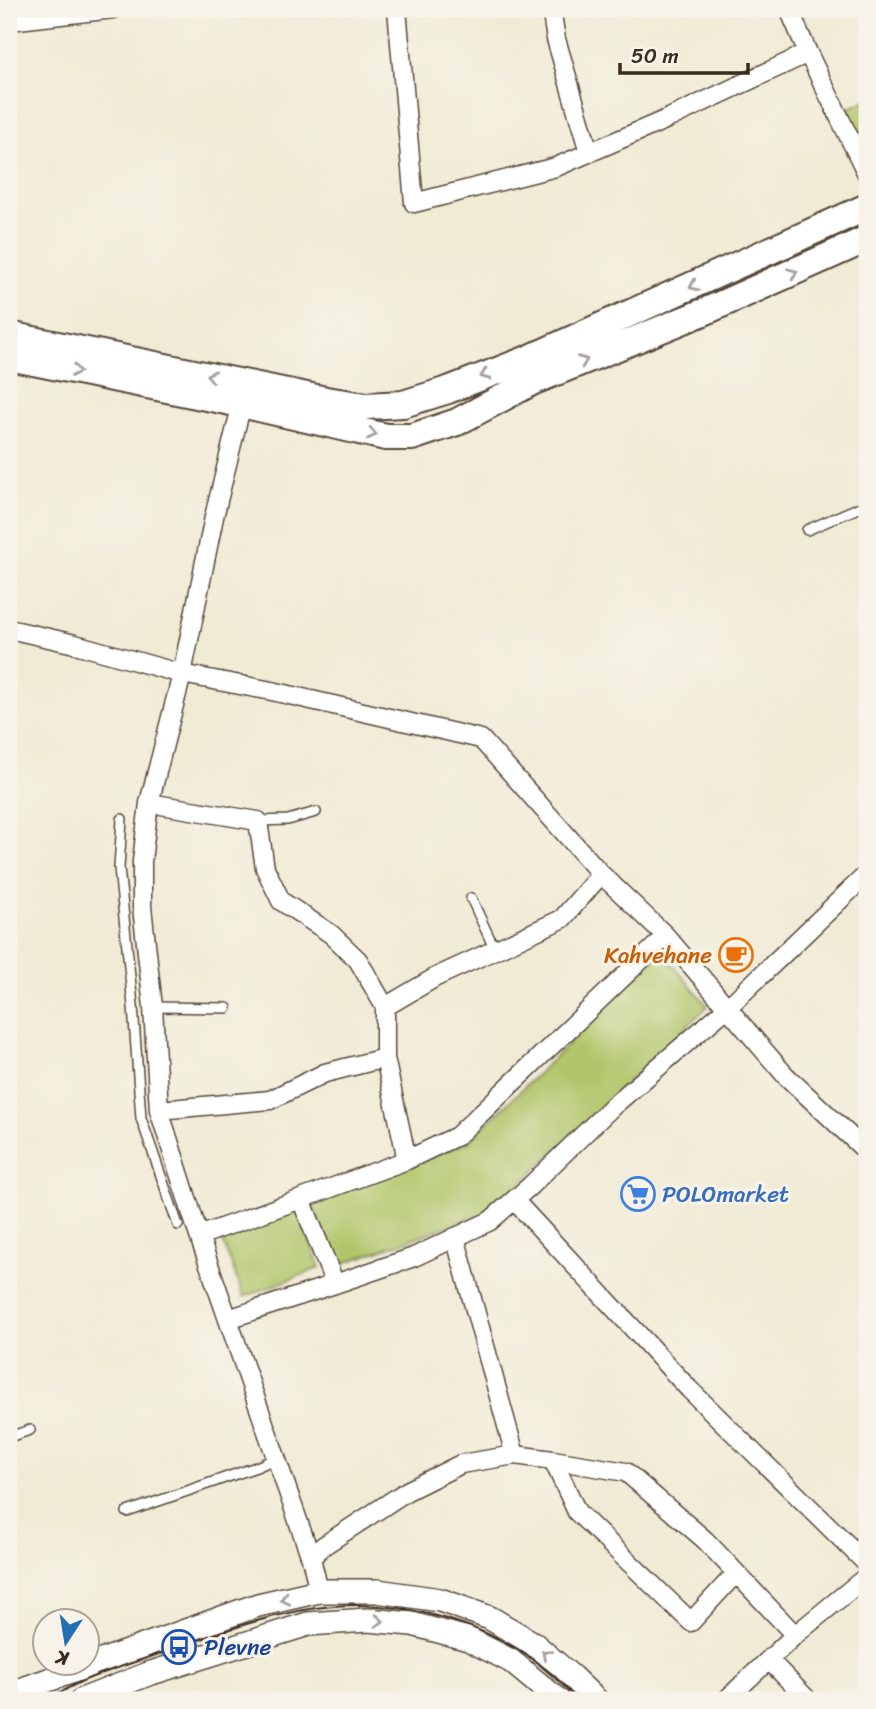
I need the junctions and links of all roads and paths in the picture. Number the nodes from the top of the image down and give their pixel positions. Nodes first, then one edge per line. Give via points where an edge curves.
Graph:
1 (113, 9) edge
2 (397, 9) edge
3 (551, 9) edge
4 (789, 9) edge
5 (9, 21) edge
6 (808, 53) junction
7 (589, 152) junction
8 (867, 174) edge
9 (867, 207) edge
10 (867, 239) edge
11 (9, 335) edge
12 (9, 357) edge
13 (245, 394) junction
14 (867, 503) edge
15 (807, 530) dead end
16 (9, 629) edge
17 (182, 674) junction
18 (149, 803) junction
19 (316, 812) dead end
20 (122, 819) dead end
21 (258, 821) junction
22 (601, 874) junction
23 (867, 874) edge
24 (471, 898) dead end
25 (666, 936) junction
26 (495, 950) junction
27 (153, 1007) junction
28 (386, 1007) junction
29 (227, 1008) dead end
30 (727, 1008) junction
31 (385, 1058) junction
32 (159, 1110) junction
33 (867, 1152) edge
34 (407, 1160) junction
35 (301, 1199) junction
36 (514, 1200) junction
37 (178, 1225) dead end
38 (199, 1236) junction
39 (455, 1237) junction
40 (335, 1284) junction
41 (228, 1319) junction
42 (30, 1430) dead end
43 (9, 1437) edge
44 (515, 1455) junction
45 (276, 1458) junction
46 (553, 1460) junction
47 (127, 1512) dead end
48 (311, 1558) junction
49 (867, 1564) edge
50 (736, 1573) junction
51 (867, 1576) edge
52 (319, 1591) junction
53 (795, 1635) junction
54 (769, 1660) junction
55 (9, 1694) edge
56 (12, 1700) edge
57 (82, 1700) edge
58 (558, 1700) edge
59 (596, 1700) edge
60 (726, 1700) edge
61 (808, 1700) edge

1 - 5 street
2 - 7 street via 414,203 556,167
3 - 7 street
4 - 6 street
6 - 7 street
6 - 8 street
9 -> 13 main road via 528,359 403,404 366,406
13 -> 10 main road via 386,437 412,437 457,422 534,382
13 -> 11 main road
12 -> 13 main road
13 - 17 street
14 - 15 lane
16 - 17 street
17 - 18 street
17 - 22 street via 481,739
18 - 21 street
18 - 27 street via 142,906
19 - 21 lane via 288,820
20 - 37 lane via 119,868 141,1118
21 - 28 street via 264,867 281,901 331,934 358,960
22 - 25 street
22 - 26 street via 562,919
23 - 30 street
24 - 26 lane
25 - 30 street
25 - 34 street via 457,1136
26 - 28 street via 436,976
27 - 29 lane
27 - 32 street
28 - 31 street
30 - 33 street via 785,1075
30 - 36 street via 613,1106
31 - 32 street via 325,1073 271,1100
31 - 34 street
32 - 38 street
34 - 35 street
35 - 38 street
35 - 40 street
36 - 39 street via 490,1221
36 - 49 street via 690,1389
38 - 41 street
39 - 40 street via 414,1257
39 - 44 street
40 - 41 street
41 - 45 street
42 - 43 lane
44 - 46 street
44 - 48 street via 461,1464 407,1491
45 - 47 lane
45 - 48 street
46 - 50 street via 626,1472
46 - 50 street via 577,1511 691,1622
48 - 52 street
50 - 53 street
51 - 53 street
52 -> 55 main road via 258,1605
59 -> 52 main road via 534,1644 490,1618 440,1600 377,1591
53 - 54 street
54 - 60 street
54 - 61 street
55 - 56 main road
57 -> 58 main road via 148,1674 308,1624 368,1620 412,1624 468,1639 511,1661

